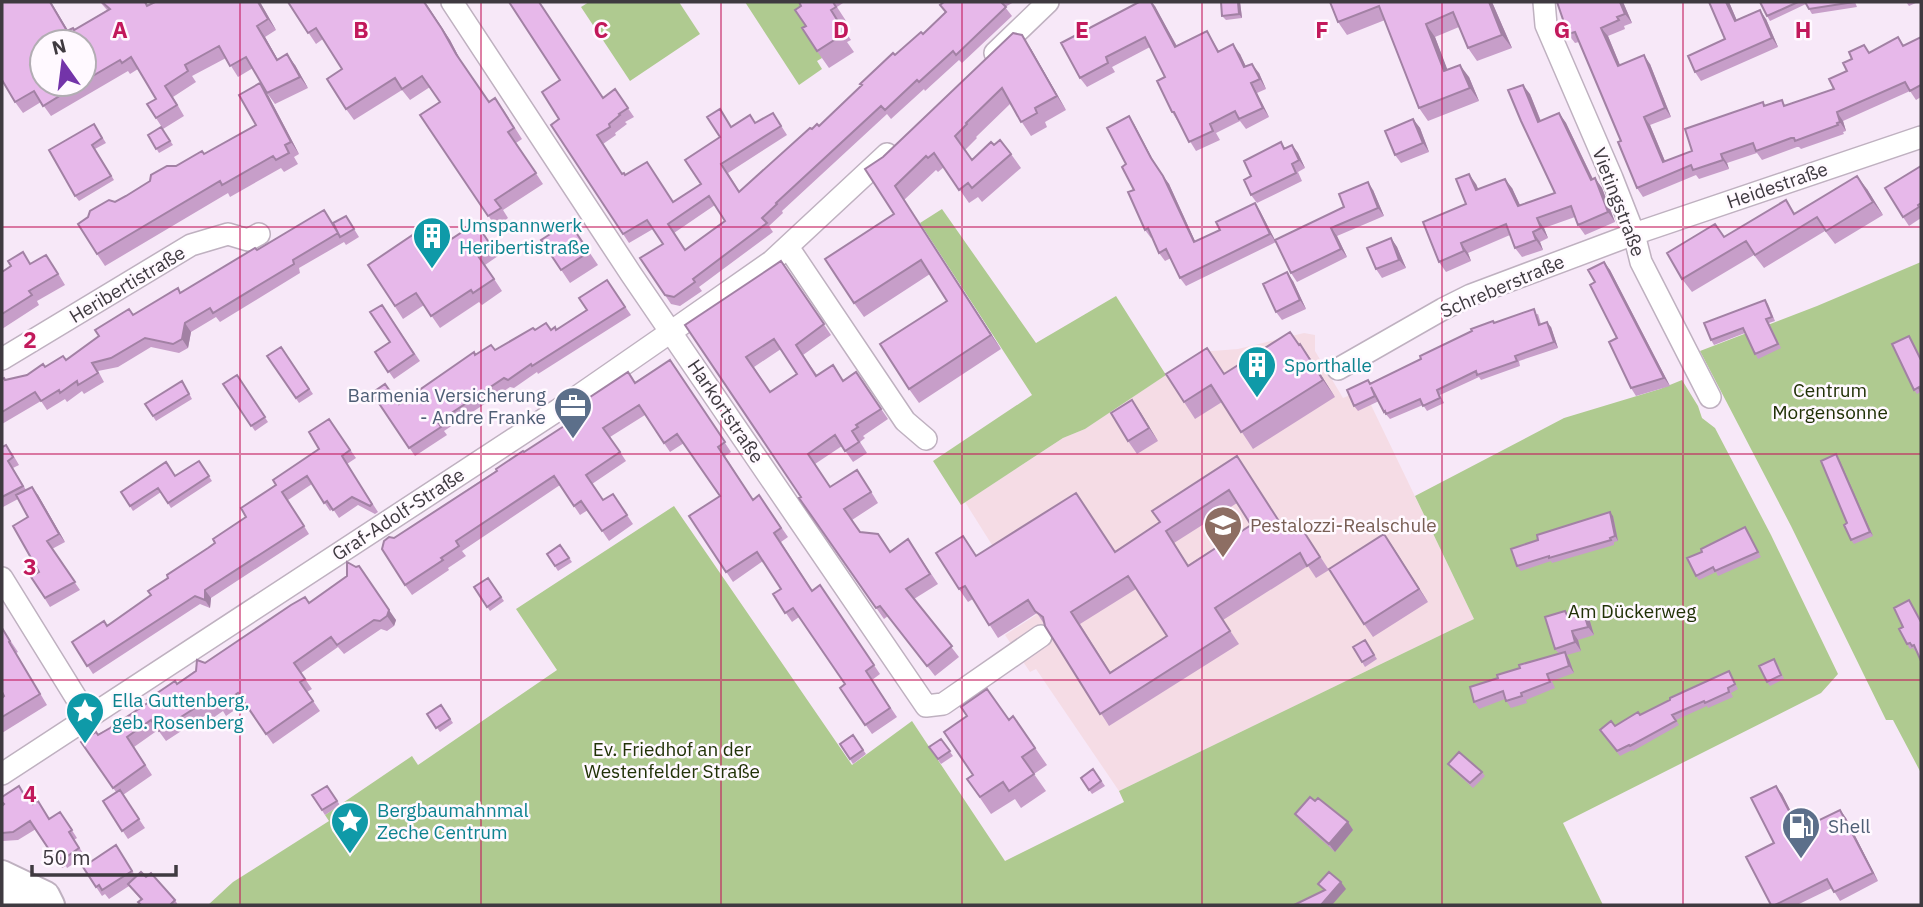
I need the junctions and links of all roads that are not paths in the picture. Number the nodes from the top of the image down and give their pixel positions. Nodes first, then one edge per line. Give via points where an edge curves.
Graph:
1 (452, 2) edge
2 (1048, 2) edge
3 (1544, 2) edge
4 (985, 62) edge
5 (906, 136) edge
6 (1921, 137) edge
7 (259, 234) dead end
8 (1634, 234) junction
9 (788, 247) junction
10 (672, 331) junction
11 (2, 359) edge
12 (1338, 369) dead end
13 (1710, 397) dead end
14 (926, 439) dead end
15 (2, 578) edge
16 (1041, 636) edge
17 (88, 717) junction
18 (2, 774) edge
19 (2, 874) edge
20 (2, 897) edge
21 (21, 905) edge
22 (51, 905) edge

1 - 10 street, Harkortstraße
2 - 4 street
3 - 8 street, Vietingstraße via 1546,25
5 - 9 street, Graf-Adolf-Straße
6 - 8 street, Heidestraße
7 - 11 street, Heribertistraße via 248,240 228,234 191,245
8 - 12 street, Schreberstraße via 1471,295
8 - 13 street, Vietingstraße via 1641,262
9 - 10 street, Graf-Adolf-Straße
9 - 14 street via 905,421
10 - 16 street, Harkortstraße via 926,706 943,704
10 - 17 street, Graf-Adolf-Straße
15 - 17 street
17 - 18 street, Graf-Adolf-Straße
19 - 22 street via 46,895
20 - 21 street

